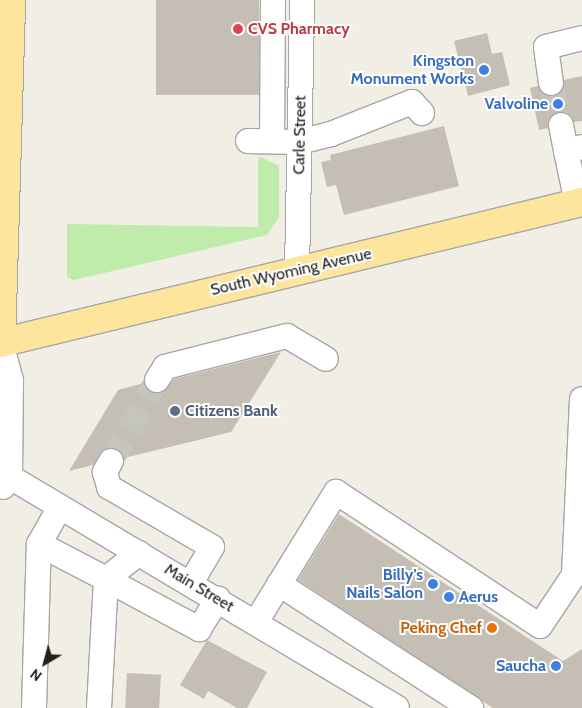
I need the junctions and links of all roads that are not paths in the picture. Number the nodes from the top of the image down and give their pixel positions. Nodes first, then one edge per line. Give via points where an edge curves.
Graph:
1 (11, 0) edge
2 (273, 0) edge
3 (302, 0) edge
4 (582, 38) edge
5 (551, 83) tunnel mouth
6 (417, 107) dead end
7 (561, 126) tunnel mouth
8 (272, 140) junction
9 (248, 141) dead end
10 (300, 142) junction
11 (574, 149) edge
12 (580, 203) edge
13 (2, 249) edge
14 (297, 271) junction
15 (0, 344) edge
16 (326, 359) dead end
17 (157, 380) tunnel mouth
18 (582, 399) edge
19 (111, 461) tunnel mouth
20 (3, 479) edge
21 (60, 506) junction
22 (39, 544) junction
23 (139, 553) junction
24 (106, 578) junction
25 (191, 583) junction
26 (279, 584) junction
27 (218, 599) junction
28 (256, 622) junction
29 (34, 708) edge
30 (99, 708) edge
31 (397, 708) edge
32 (471, 708) edge

1 - 13 main road
2 - 8 street
3 - 10 street, Carle Street
4 - 5 street via 546,47
6 - 10 street
7 - 11 street
8 - 9 street
8 - 10 street
10 - 14 street, Carle Street
11 - 12 street
12 - 14 main road, South Wyoming Avenue
13 - 15 main road
14 - 15 main road, South Wyoming Avenue
15 - 20 street via 10,381
16 - 17 street via 287,336 166,367
18 - 26 street via 574,575 540,626 336,492
19 - 25 street via 104,472 109,487 212,547
20 - 21 street, Main Street
21 - 22 street
21 - 23 street, Main Street
22 - 24 street
22 - 29 street
23 - 24 street
23 - 25 street, Main Street
24 - 27 street via 199,629
24 - 30 street
25 - 27 street, Main Street
26 - 28 street
26 - 32 street
27 - 28 street, Main Street
28 - 31 street, Main Street

